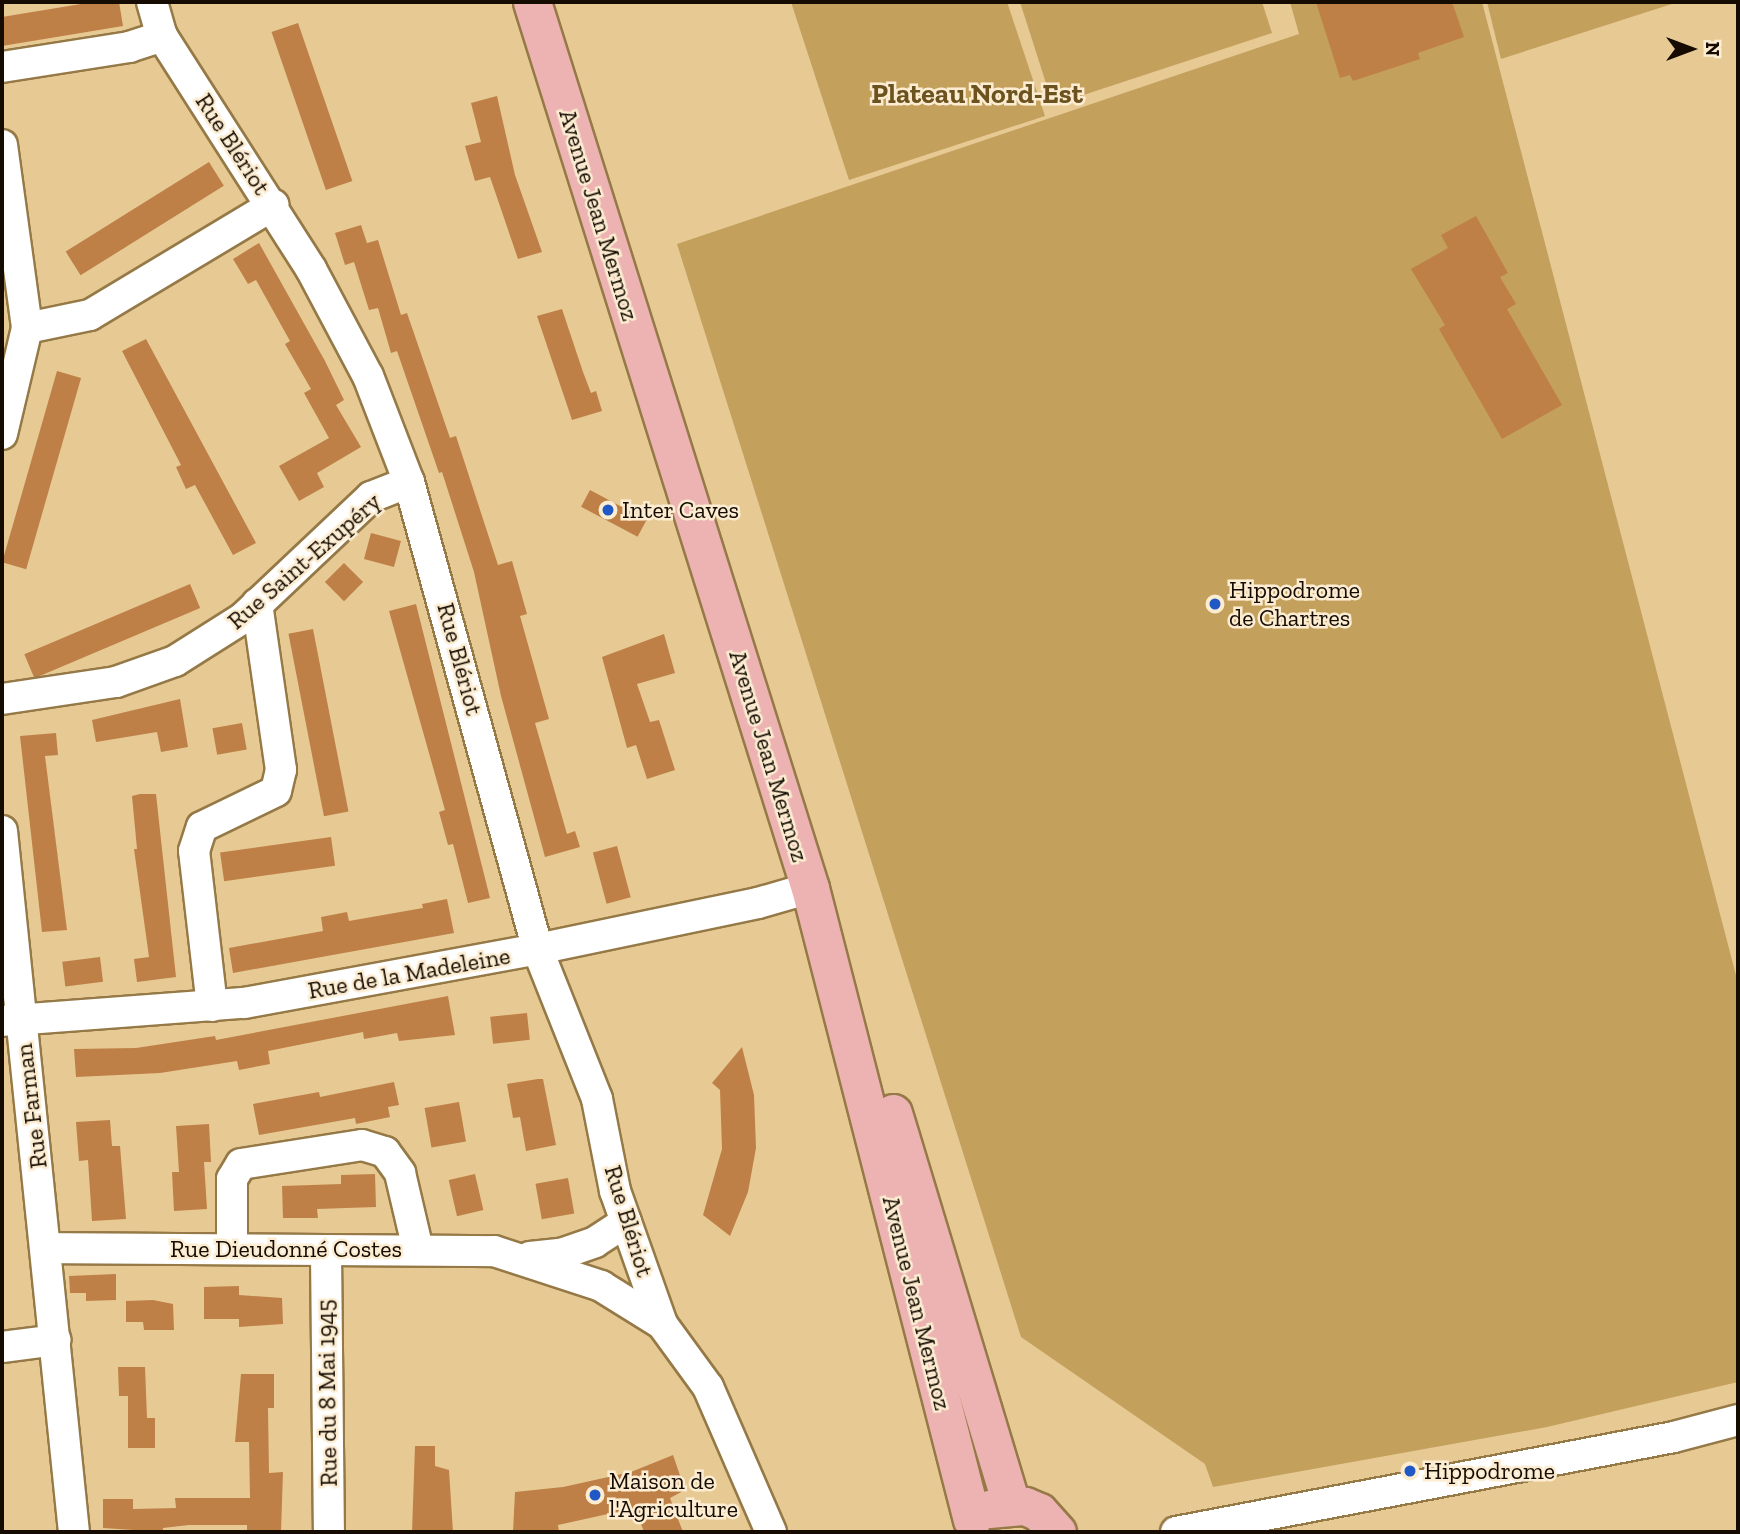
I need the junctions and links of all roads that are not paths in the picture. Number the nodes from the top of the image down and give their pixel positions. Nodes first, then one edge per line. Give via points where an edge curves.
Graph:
1 (152, 2) edge
2 (532, 2) edge
3 (556, 2) edge
4 (162, 36) junction
5 (2, 67) edge
6 (2, 145) edge
7 (273, 205) junction
8 (27, 328) junction
9 (9, 366) edge
10 (2, 434) edge
11 (409, 482) junction
12 (257, 604) junction
13 (2, 699) edge
14 (2, 831) edge
15 (810, 888) junction
16 (537, 948) junction
17 (212, 1006) junction
18 (11, 1019) edge
19 (626, 1222) junction
20 (48, 1248) junction
21 (232, 1249) junction
22 (418, 1250) junction
23 (326, 1253) junction
24 (638, 1256) junction
25 (523, 1258) junction
26 (601, 1286) junction
27 (663, 1324) junction
28 (56, 1340) junction
29 (2, 1347) edge
30 (1738, 1420) edge
31 (1011, 1504) junction
32 (968, 1526) edge
33 (74, 1532) edge
34 (329, 1532) edge
35 (771, 1532) edge
36 (1057, 1532) edge
37 (1175, 1532) edge

1 - 4 street, Rue Blériot
2 - 15 main road, Avenue Jean Mermoz
3 - 31 main road, Avenue Jean Mermoz
4 - 5 street via 129,47
4 - 7 street, Rue Blériot
6 - 8 street
7 - 8 street via 90,315
7 - 11 street, Rue Blériot via 368,376
8 - 9 street
9 - 10 street
11 - 12 street, Rue Saint-Exupéry via 371,497
11 - 16 street, Rue Blériot
12 - 13 street, Rue Saint-Exupéry via 243,618 175,661 116,682
12 - 17 street via 281,770 276,791 202,827 194,851
14 - 18 street, Rue Farman
15 - 16 street, Rue de la Madeleine
15 - 32 main road, Avenue Jean Mermoz
16 - 17 street, Rue de la Madeleine
16 - 19 street, Rue Blériot via 597,1099 615,1191
17 - 18 street, Rue de la Madeleine
18 - 20 street, Rue Farman
19 - 24 street, Rue Blériot
19 - 25 street, Rue Dieudonné Costes via 573,1250
20 - 21 street, Rue Dieudonné Costes
20 - 28 street, Rue Farman
21 - 22 street via 232,1179 241,1164 362,1145 385,1152 400,1173
21 - 23 street, Rue Dieudonné Costes
22 - 23 street, Rue Dieudonné Costes
22 - 25 street, Rue Dieudonné Costes via 494,1251
23 - 34 street, Rue du 8 Mai 1945
24 - 26 street
24 - 27 street, Rue Blériot
25 - 26 street, Rue Dieudonné Costes
26 - 27 street, Rue Dieudonné Costes
27 - 35 street, Rue Dieudonné Costes via 708,1387
28 - 29 street
28 - 33 street, Rue Farman
30 - 37 street via 1674,1437
31 - 32 main road, Avenue Jean Mermoz via 996,1506
31 - 36 main road via 1039,1512

